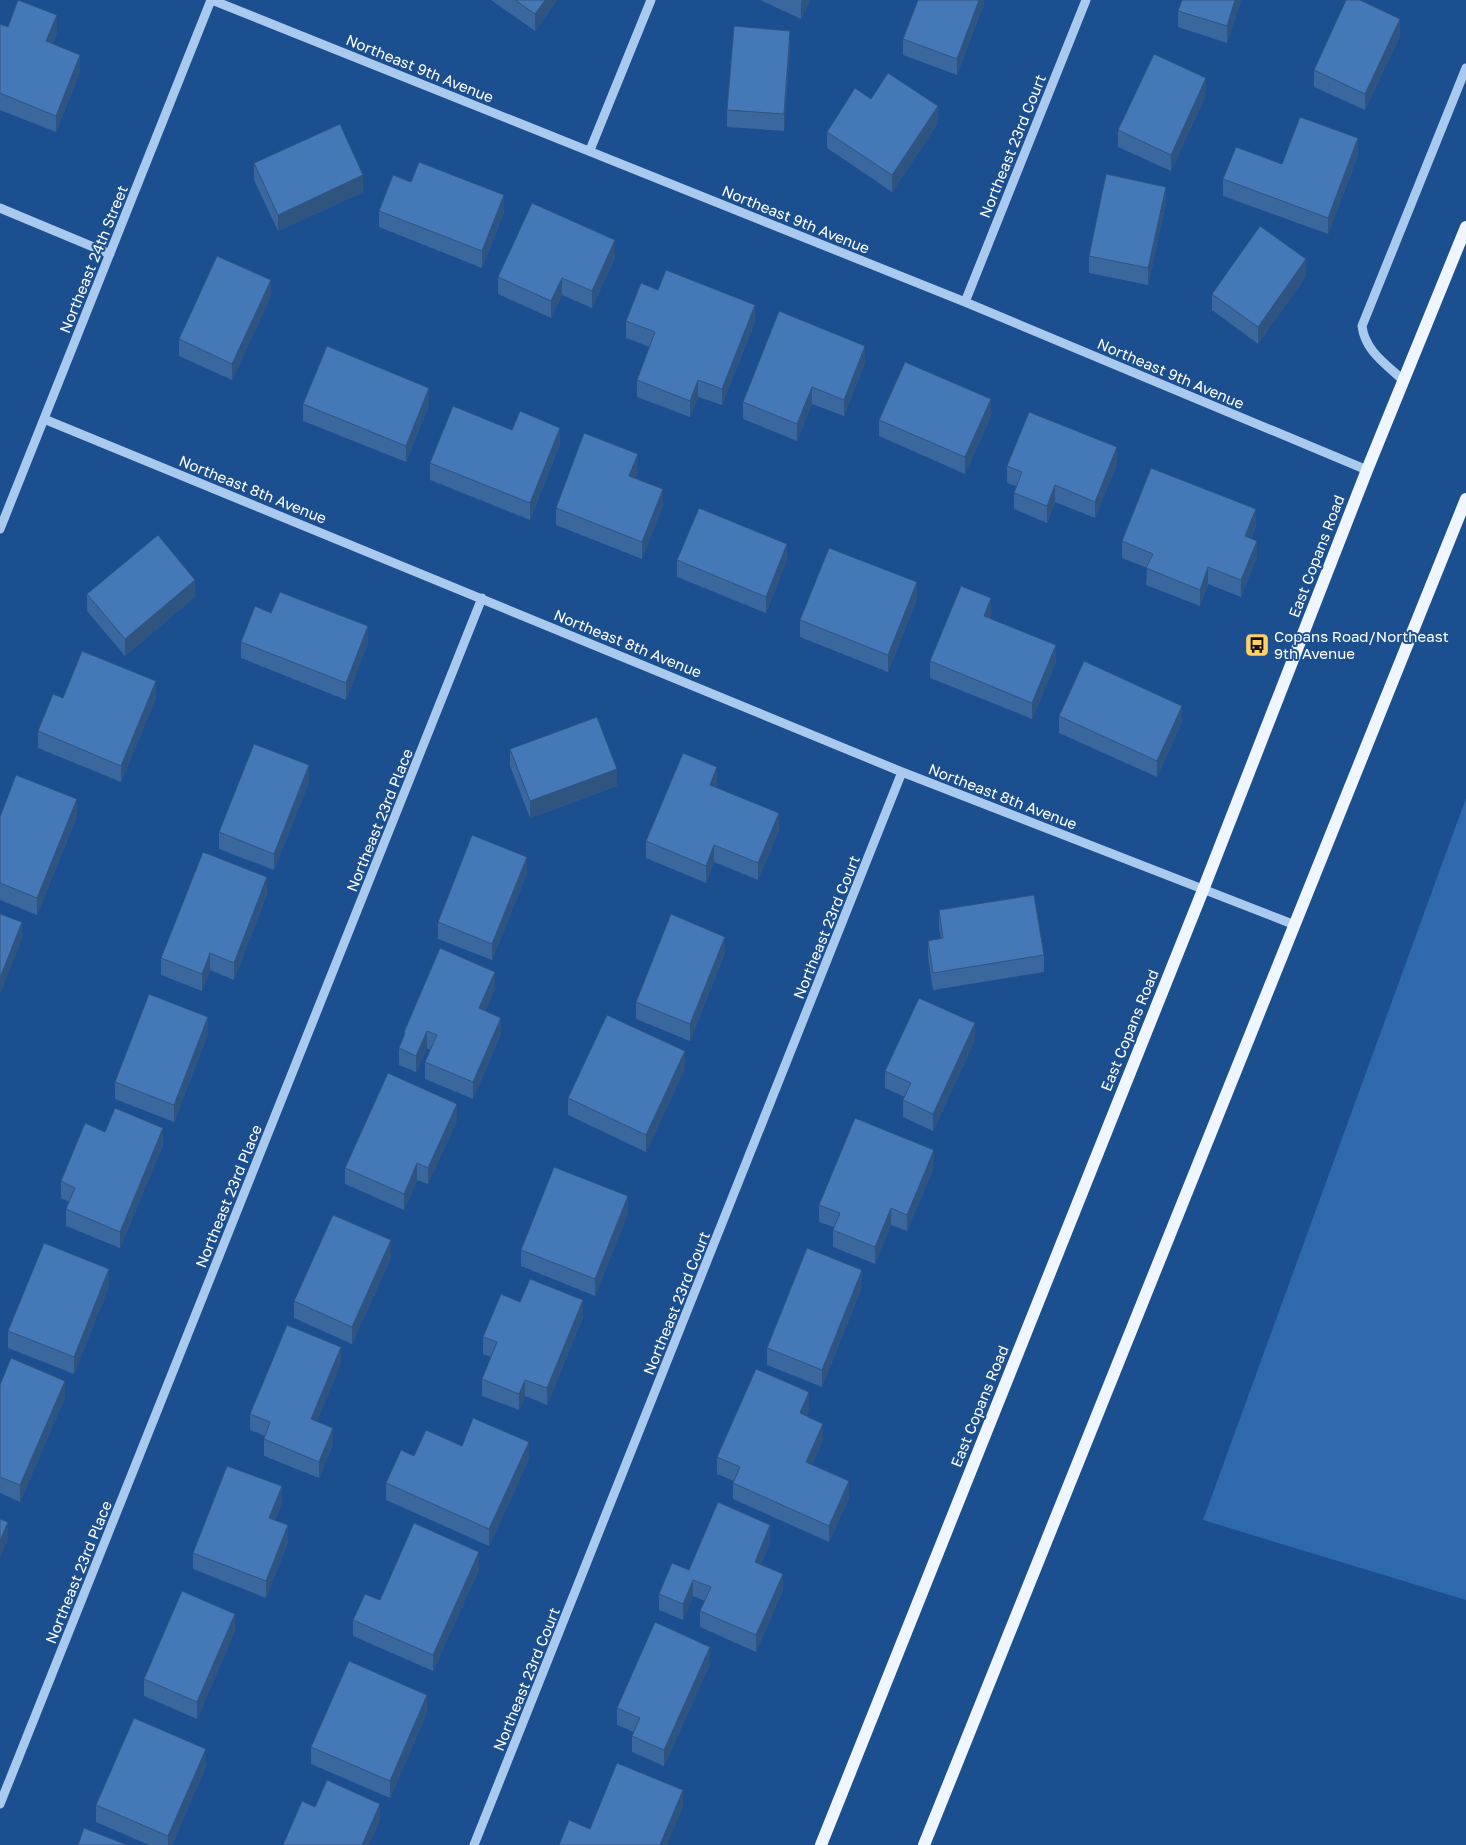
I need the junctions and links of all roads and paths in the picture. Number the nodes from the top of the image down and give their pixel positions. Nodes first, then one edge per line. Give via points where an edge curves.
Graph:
1 (212, 0) edge
2 (651, 0) edge
3 (1086, 0) edge
4 (1466, 68) edge
5 (590, 150) junction
6 (0, 208) edge
7 (1466, 227) edge
8 (110, 254) junction
9 (965, 302) junction
10 (1404, 381) junction
11 (44, 419) junction
12 (1367, 470) junction
13 (1466, 499) edge
14 (0, 529) edge
15 (482, 598) junction
16 (902, 772) junction
17 (1203, 890) junction
18 (1295, 925) junction
19 (0, 1804) edge
20 (474, 1845) edge
21 (822, 1845) edge
22 (924, 1845) edge

1 - 5 street, Northeast 9th Avenue
1 - 8 street, Northeast 24th Street
2 - 5 street
3 - 9 street, Northeast 23rd Court
4 - 10 street via 1362,326 1368,348
5 - 9 street, Northeast 9th Avenue
6 - 8 street
7 - 10 main road, East Copans Road
8 - 11 street, Northeast 24th Street
9 - 12 street, Northeast 9th Avenue
10 - 12 main road, East Copans Road
11 - 14 street, Northeast 24th Street
11 - 15 street, Northeast 8th Avenue
12 - 17 main road, East Copans Road
13 - 18 main road
15 - 16 street, Northeast 8th Avenue
15 - 19 street, Northeast 23rd Place
16 - 17 street, Northeast 8th Avenue
16 - 20 street, Northeast 23rd Court
17 - 18 street, Northeast 8th Avenue
17 - 21 main road, East Copans Road
18 - 22 main road

